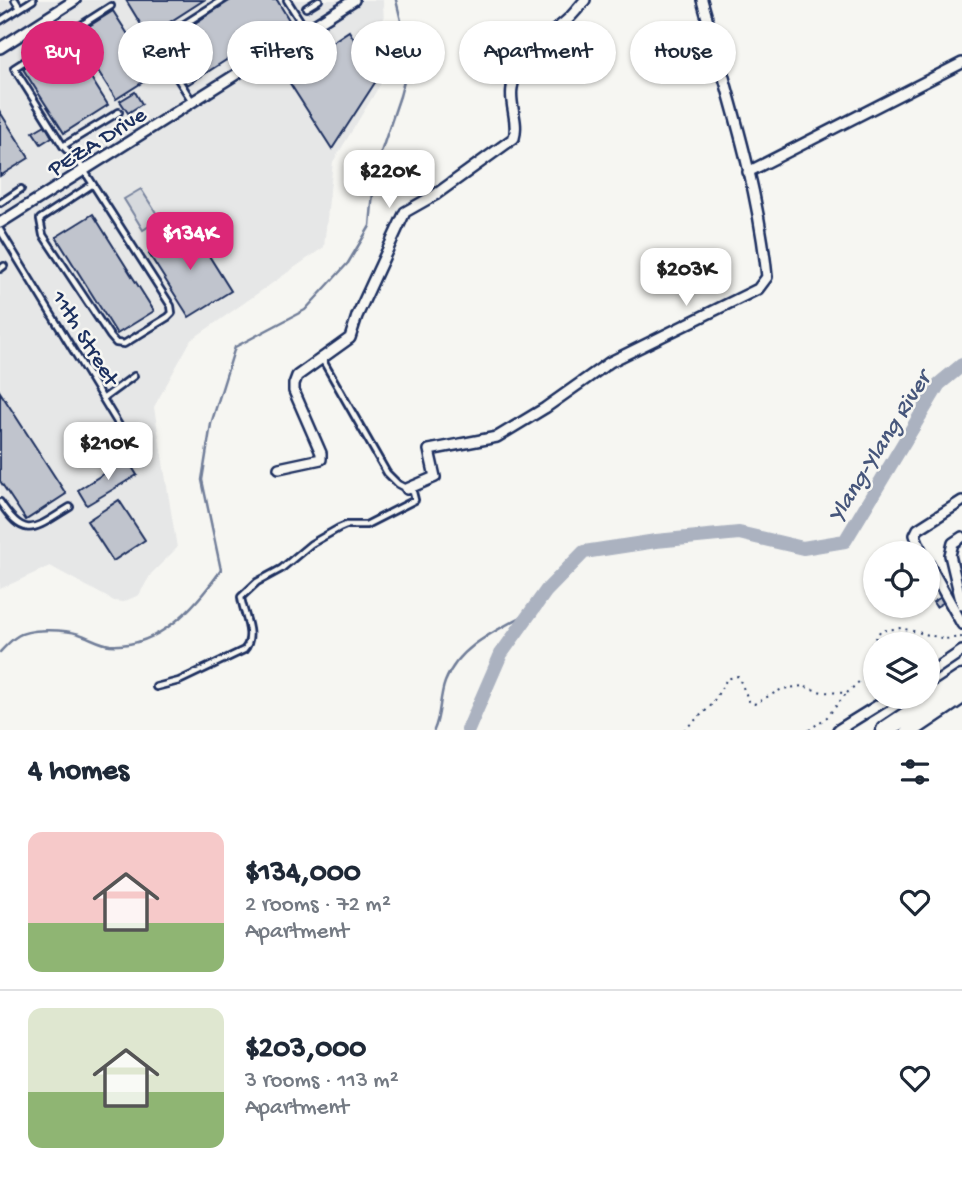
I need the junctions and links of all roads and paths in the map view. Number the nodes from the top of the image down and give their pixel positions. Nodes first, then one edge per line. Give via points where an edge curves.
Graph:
1 (15, 0) edge
2 (33, 0) edge
3 (75, 0) edge
4 (222, 0) edge
5 (287, 0) edge
6 (319, 0) edge
7 (585, 0) edge
8 (702, 0) edge
9 (352, 1) edge
10 (111, 6) dead end
11 (20, 8) junction
12 (306, 8) dead end
13 (0, 21) edge
14 (300, 21) edge
15 (320, 21) edge
16 (0, 48) edge
17 (962, 63) edge
18 (227, 80) edge
19 (193, 102) junction
20 (119, 112) dead end
21 (63, 146) junction
22 (84, 170) junction
23 (748, 172) junction
24 (93, 184) junction
25 (21, 189) dead end
26 (0, 203) edge
27 (0, 223) edge
28 (0, 230) edge
29 (323, 359) junction
30 (134, 376) dead end
31 (104, 398) junction
32 (142, 463) dead end
33 (279, 468) dead end
34 (407, 489) junction
35 (962, 501) edge
36 (0, 502) edge
37 (70, 507) dead end
38 (962, 537) edge
39 (917, 541) edge
40 (958, 577) edge
41 (940, 585) edge
42 (962, 606) edge
43 (962, 615) edge
44 (962, 624) edge
45 (962, 638) edge
46 (962, 651) edge
47 (940, 666) edge
48 (962, 679) edge
49 (156, 687) dead end
50 (847, 693) junction
51 (962, 695) edge
52 (872, 709) edge
53 (684, 730) edge
54 (809, 730) edge
55 (838, 730) edge
56 (885, 730) edge
57 (910, 730) edge

1 - 11 lane
2 - 11 lane
3 - 16 street
4 - 19 lane via 155,43
5 - 14 lane
6 - 12 lane
7 - 29 street via 525,56 512,89 514,138 405,212 350,338
8 - 23 street
9 - 15 street, PEZA Drive
10 - 21 lane via 14,68
11 - 13 lane
17 - 23 street
18 - 19 street, PEZA Drive
19 - 22 street, PEZA Drive
20 - 21 lane
21 - 22 lane
22 - 24 lane
22 - 27 street, PEZA Drive
23 - 34 street via 765,250 767,276 758,289 610,362 498,437 429,450 435,477
24 - 24 lane via 171,306 168,317 124,344 110,336 40,224 40,219
25 - 26 lane
28 - 31 lane, 11th Street
29 - 33 street via 297,376 294,384 321,459
29 - 34 lane via 387,473
30 - 31 lane
31 - 32 lane, 11th Street
34 - 49 lane via 414,494 413,502 366,525 339,528 243,593 251,637 244,650
35 - 39 street via 918,528
36 - 37 lane via 12,521 32,528
38 - 40 street via 953,544 950,555
40 - 42 street
41 - 44 street
43 - 44 street
45 - 50 path via 945,639 901,628 880,631 863,678
46 - 47 street
48 - 56 highway
50 - 53 path via 802,686 782,689 754,705 738,676 733,676 727,678 710,707
50 - 54 path
51 - 57 highway
52 - 55 street

